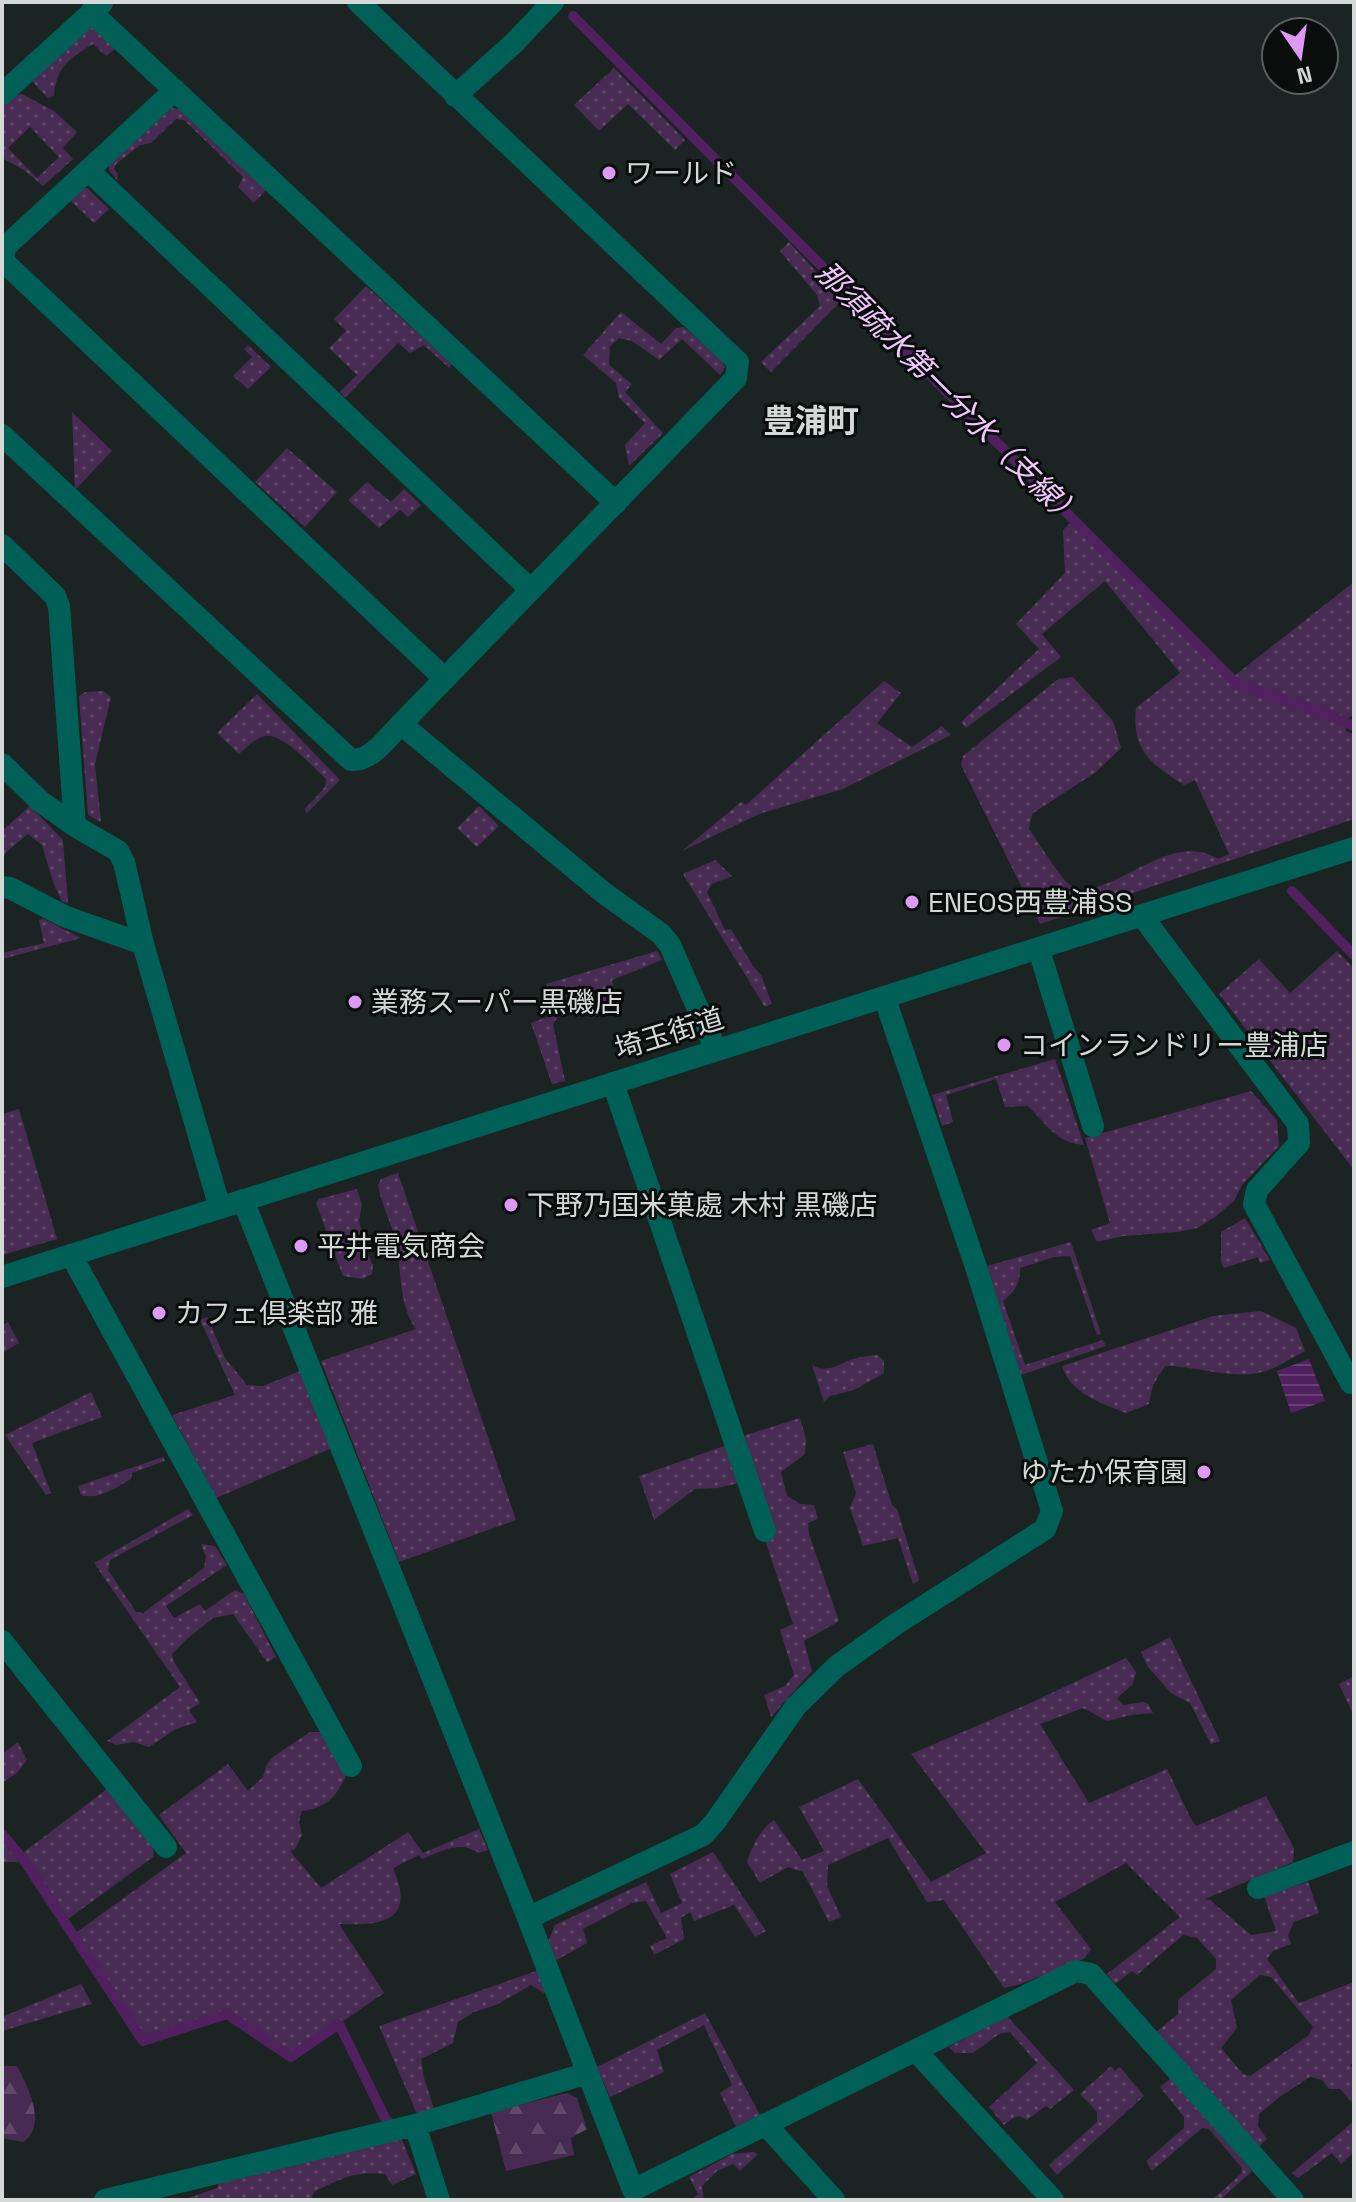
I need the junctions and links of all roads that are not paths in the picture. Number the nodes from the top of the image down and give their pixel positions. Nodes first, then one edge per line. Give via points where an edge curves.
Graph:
1 (358, 2) edge
2 (553, 2) edge
3 (97, 7) edge
4 (5, 85) edge
5 (175, 90) junction
6 (455, 96) junction
7 (88, 170) junction
8 (2, 435) edge
9 (616, 503) junction
10 (2, 545) edge
11 (531, 590) junction
12 (445, 679) junction
13 (401, 724) junction
14 (2, 764) edge
15 (75, 826) junction
16 (1354, 848) edge
17 (2, 887) edge
18 (1142, 916) junction
19 (143, 944) junction
20 (1039, 950) junction
21 (885, 999) junction
22 (716, 1050) junction
23 (613, 1083) junction
24 (1093, 1126) dead end
25 (243, 1200) junction
26 (220, 1208) junction
27 (71, 1255) junction
28 (2, 1277) edge
29 (1351, 1383) dead end
30 (765, 1531) dead end
31 (2, 1641) edge
32 (351, 1766) dead end
33 (166, 1847) dead end
34 (1354, 1852) edge
35 (1258, 1888) dead end
36 (528, 1918) junction
37 (916, 2051) junction
38 (588, 2073) junction
39 (765, 2124) junction
40 (415, 2125) junction
41 (633, 2195) edge
42 (105, 2200) edge
43 (439, 2200) edge
44 (834, 2200) edge
45 (1053, 2200) edge
46 (1293, 2200) edge

1 - 6 street
2 - 6 street
3 - 4 street
3 - 5 street
5 - 7 street
5 - 9 street
6 - 9 street via 738,362 736,378
7 - 11 street
7 - 12 street via 5,247 3,261
8 - 13 street via 344,755 351,760 370,755
9 - 11 street
10 - 15 street via 59,606
11 - 12 street
12 - 13 street
13 - 22 street via 661,934
14 - 15 street
15 - 19 street via 118,851
16 - 18 street, 埼玉街道
17 - 19 street
18 - 20 street, 埼玉街道
18 - 29 street via 1298,1124 1299,1143 1257,1190 1254,1204
19 - 26 street
20 - 21 street, 埼玉街道
20 - 24 street
21 - 22 street, 埼玉街道
21 - 36 street via 1052,1511 1045,1529 837,1666 796,1706 703,1835
22 - 23 street, 埼玉街道
23 - 25 street, 埼玉街道
23 - 30 street
25 - 26 street, 埼玉街道
25 - 36 street
26 - 27 street, 埼玉街道
27 - 28 street, 埼玉街道
27 - 32 street
31 - 33 street
34 - 35 street
36 - 38 street
37 - 39 street
37 - 45 street
37 - 46 street via 1076,1971 1091,1974
38 - 40 street
38 - 41 street
39 - 41 street
39 - 44 street
40 - 42 street
40 - 43 street

